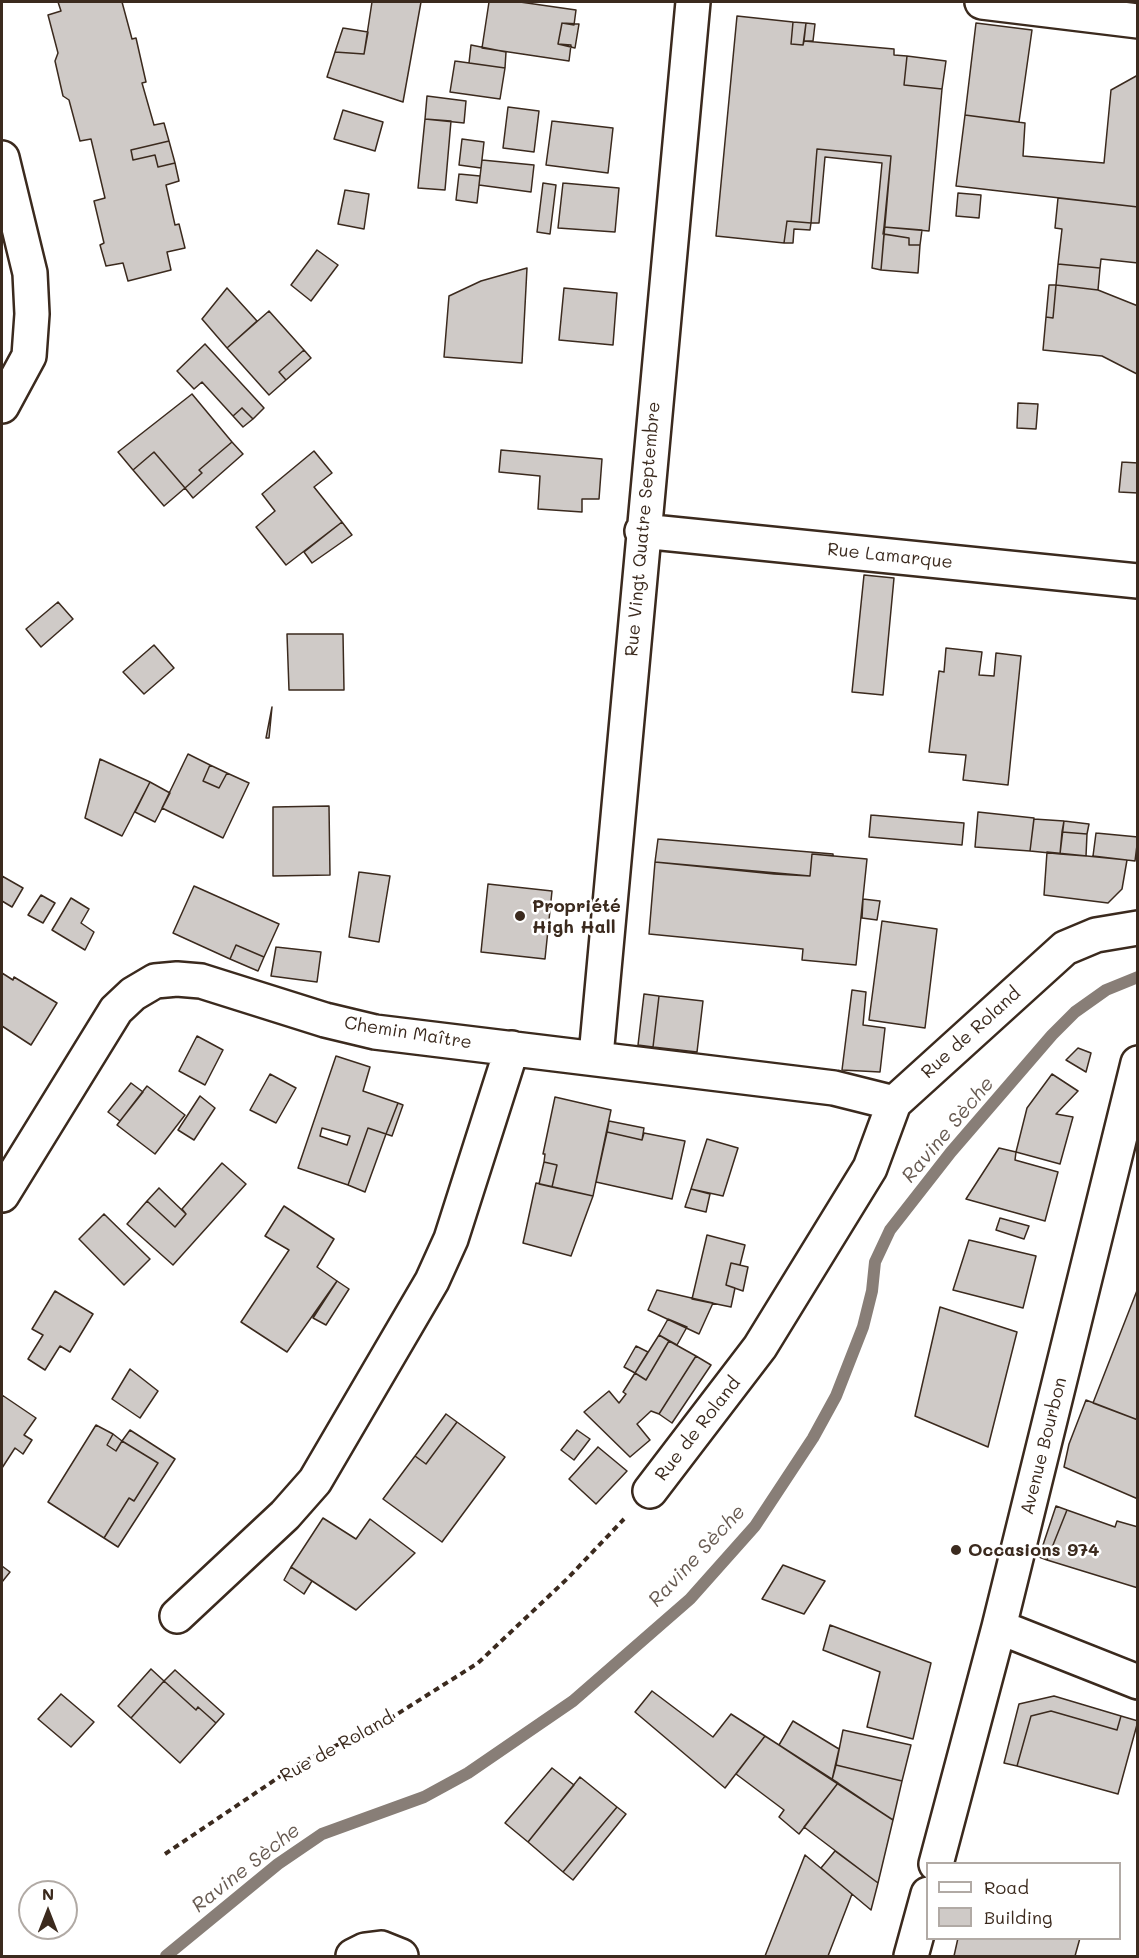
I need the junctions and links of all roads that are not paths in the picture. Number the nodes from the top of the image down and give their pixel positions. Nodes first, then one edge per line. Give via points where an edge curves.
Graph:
1 (693, 2) edge
2 (982, 2) edge
3 (1137, 21) edge
4 (2, 158) edge
5 (2, 406) edge
6 (642, 531) junction
7 (1137, 581) edge
8 (1137, 927) edge
9 (512, 1048) junction
10 (596, 1056) junction
11 (1137, 1063) edge
12 (894, 1103) junction
13 (2, 1195) edge
14 (650, 1491) road end
15 (177, 1616) dead end
16 (999, 1628) junction
17 (1137, 1682) edge
18 (936, 1862) edge
19 (926, 1898) edge
20 (353, 1956) edge
21 (401, 1956) edge
22 (911, 1956) edge

1 - 6 street, Rue Vingt Quatre Septembre
2 - 3 street
4 - 5 street via 30,273 32,314 29,356
6 - 7 street, Rue Lamarque
6 - 10 street, Rue Vingt Quatre Septembre
8 - 12 street, Rue de Roland via 1096,935 1065,948
9 - 10 street, Chemin Maître
9 - 13 street, Chemin Maître via 375,1032 201,981 155,981 116,1010
9 - 15 street via 451,1239 432,1281 315,1481 285,1515
10 - 12 street, Chemin Maître via 834,1088
11 - 16 street, Avenue Bourbon
12 - 14 street, Rue de Roland via 870,1168 760,1347
16 - 17 street
16 - 18 street, Avenue Bourbon
19 - 22 street
20 - 21 street via 381,1948

